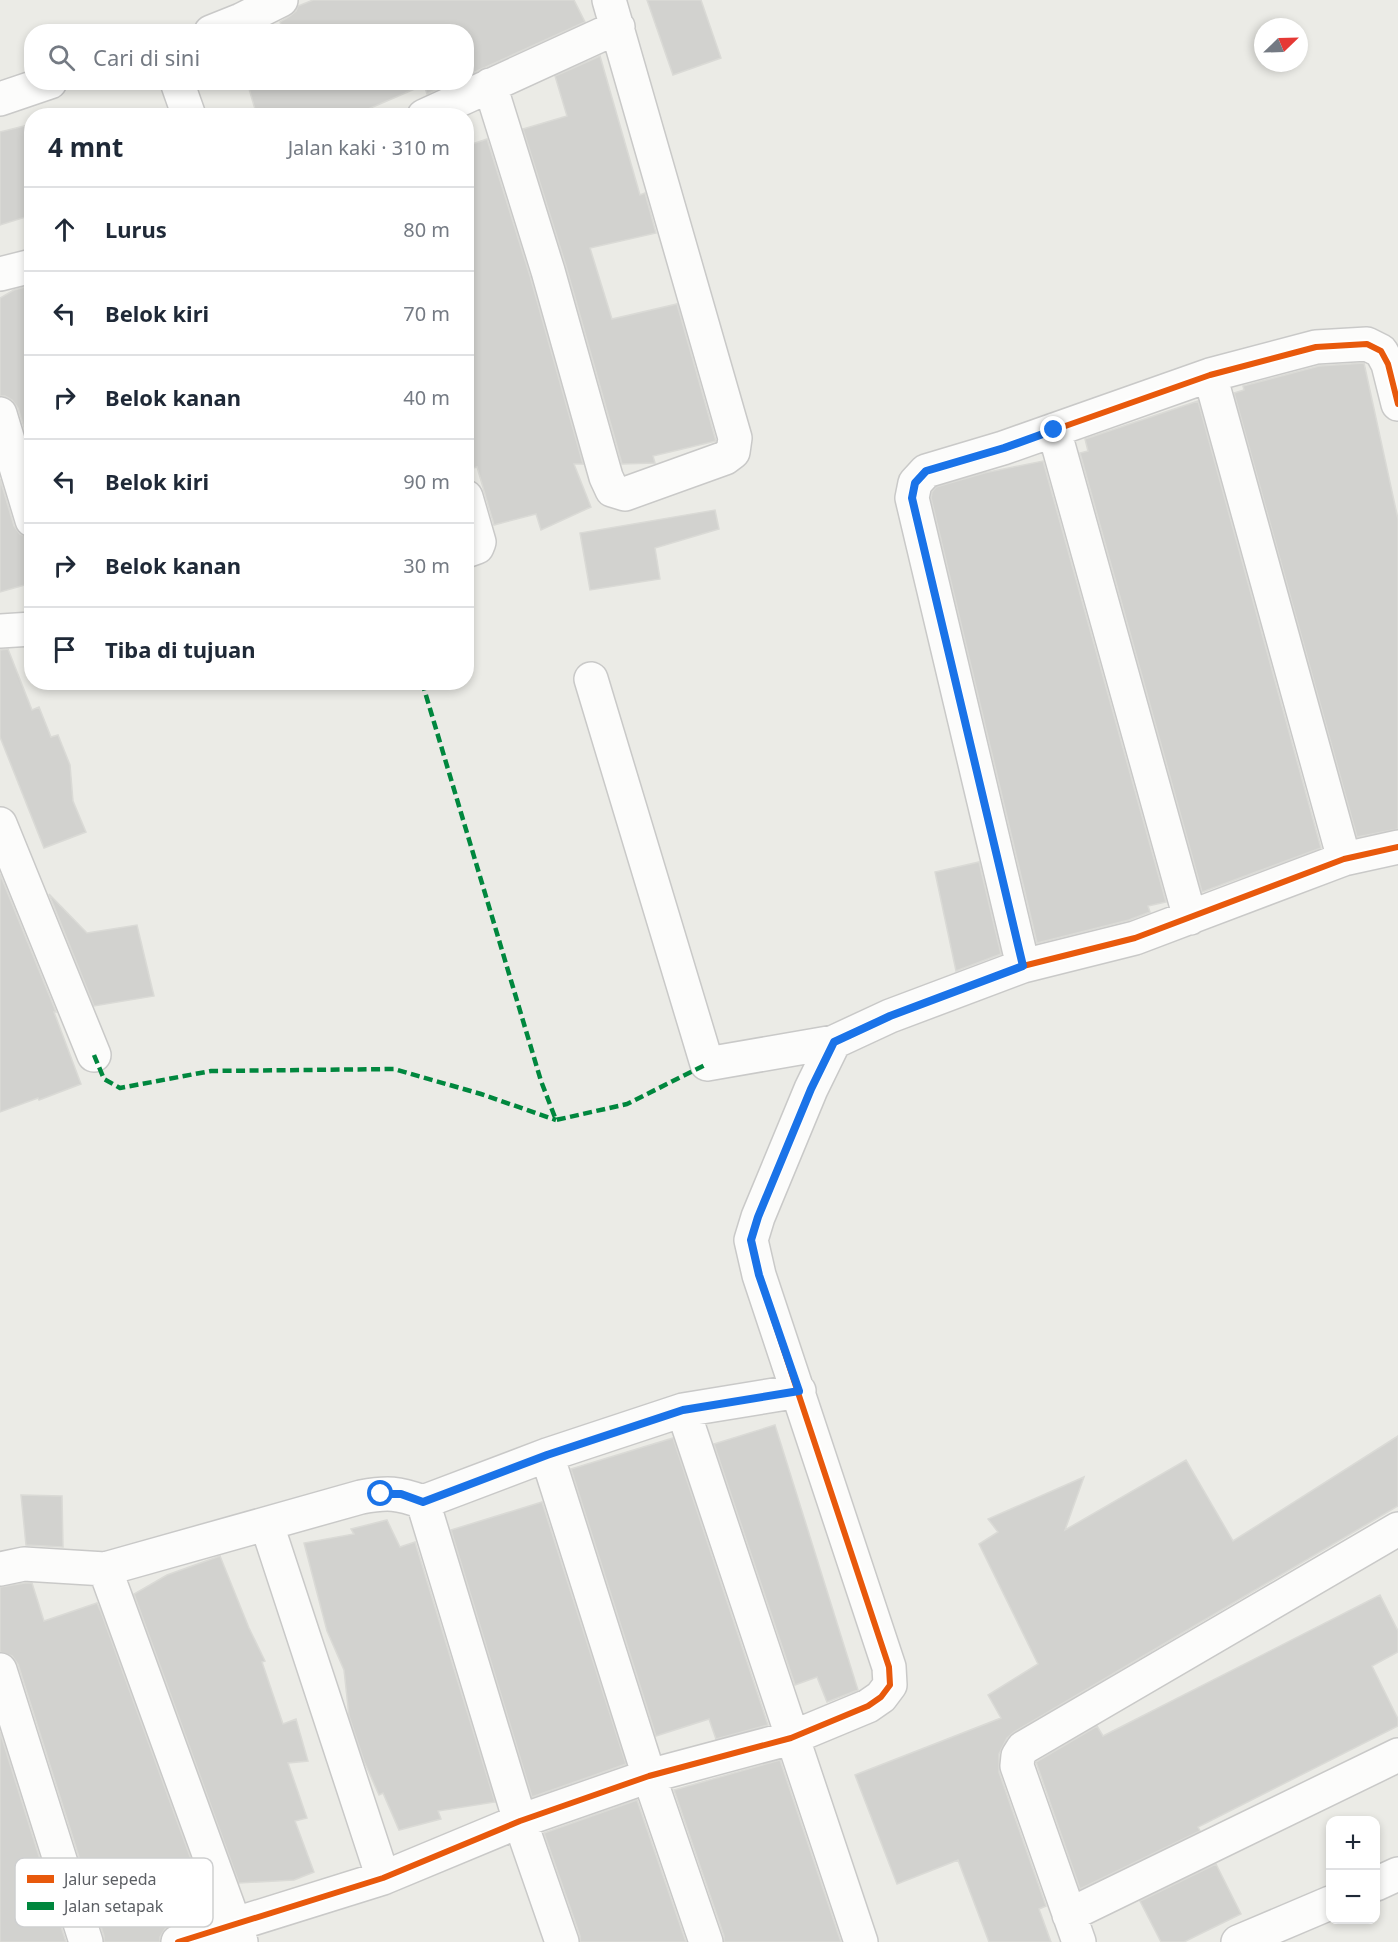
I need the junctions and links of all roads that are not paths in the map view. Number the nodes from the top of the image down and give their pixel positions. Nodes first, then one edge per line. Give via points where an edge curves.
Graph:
1 (281, 0) edge
2 (613, 14) edge
3 (232, 24) edge
4 (490, 85) junction
5 (26, 90) edge
6 (180, 90) edge
7 (0, 99) edge
8 (186, 108) edge
9 (441, 108) edge
10 (24, 268) edge
11 (0, 274) edge
12 (1210, 375) junction
13 (1398, 404) edge
14 (0, 414) edge
15 (1054, 430) junction
16 (24, 494) edge
17 (474, 524) edge
18 (474, 547) edge
19 (24, 629) edge
20 (0, 630) edge
21 (591, 679) dead end
22 (0, 824) edge
23 (1398, 847) edge
24 (1344, 859) junction
25 (1190, 918) junction
26 (1023, 966) junction
27 (834, 1042) junction
28 (94, 1055) dead end
29 (799, 1391) junction
30 (683, 1410) junction
31 (547, 1455) junction
32 (423, 1502) junction
33 (267, 1524) junction
34 (1398, 1529) edge
35 (0, 1569) edge
36 (105, 1569) junction
37 (0, 1670) edge
38 (791, 1738) junction
39 (1398, 1755) edge
40 (649, 1776) junction
41 (520, 1821) junction
42 (59, 1858) edge
43 (211, 1858) edge
44 (213, 1865) edge
45 (1398, 1874) edge
46 (383, 1878) junction
47 (1380, 1882) edge
48 (1326, 1905) edge
49 (81, 1927) edge
50 (1074, 1928) edge
51 (238, 1933) edge
52 (86, 1942) edge
53 (178, 1942) edge
54 (562, 1942) edge
55 (706, 1942) edge
56 (861, 1942) edge
57 (1238, 1942) edge

1 - 3 street
2 - 4 street
2 - 4 street via 735,438 734,452 725,458 625,494 612,490
4 - 9 street
5 - 7 street
6 - 8 street
10 - 11 street
12 - 13 street via 1316,347 1367,344 1381,351 1388,364
12 - 15 street
12 - 24 street
14 - 16 street
15 - 25 street
15 - 26 street via 926,471 915,483 912,498
17 - 18 street via 479,542
19 - 20 street
21 - 27 street via 707,1064
22 - 28 street
23 - 24 street
24 - 25 street
25 - 26 street via 1135,938
26 - 27 street via 890,1016
27 - 29 street via 806,1100 751,1240
29 - 30 street
29 - 38 street via 889,1667 890,1685 868,1706
30 - 31 street
30 - 38 street
31 - 32 street
31 - 40 street
32 - 33 street via 401,1494 381,1494
32 - 41 street
33 - 36 street
33 - 46 street
34 - 50 street via 1023,1748 1017,1766
35 - 36 street via 24,1564
36 - 43 street
37 - 42 street
38 - 40 street
38 - 56 street
39 - 50 street
40 - 41 street
40 - 55 street
41 - 46 street
41 - 54 street
44 - 51 street
45 - 47 street
46 - 51 street
48 - 57 street
49 - 52 street
51 - 53 street

